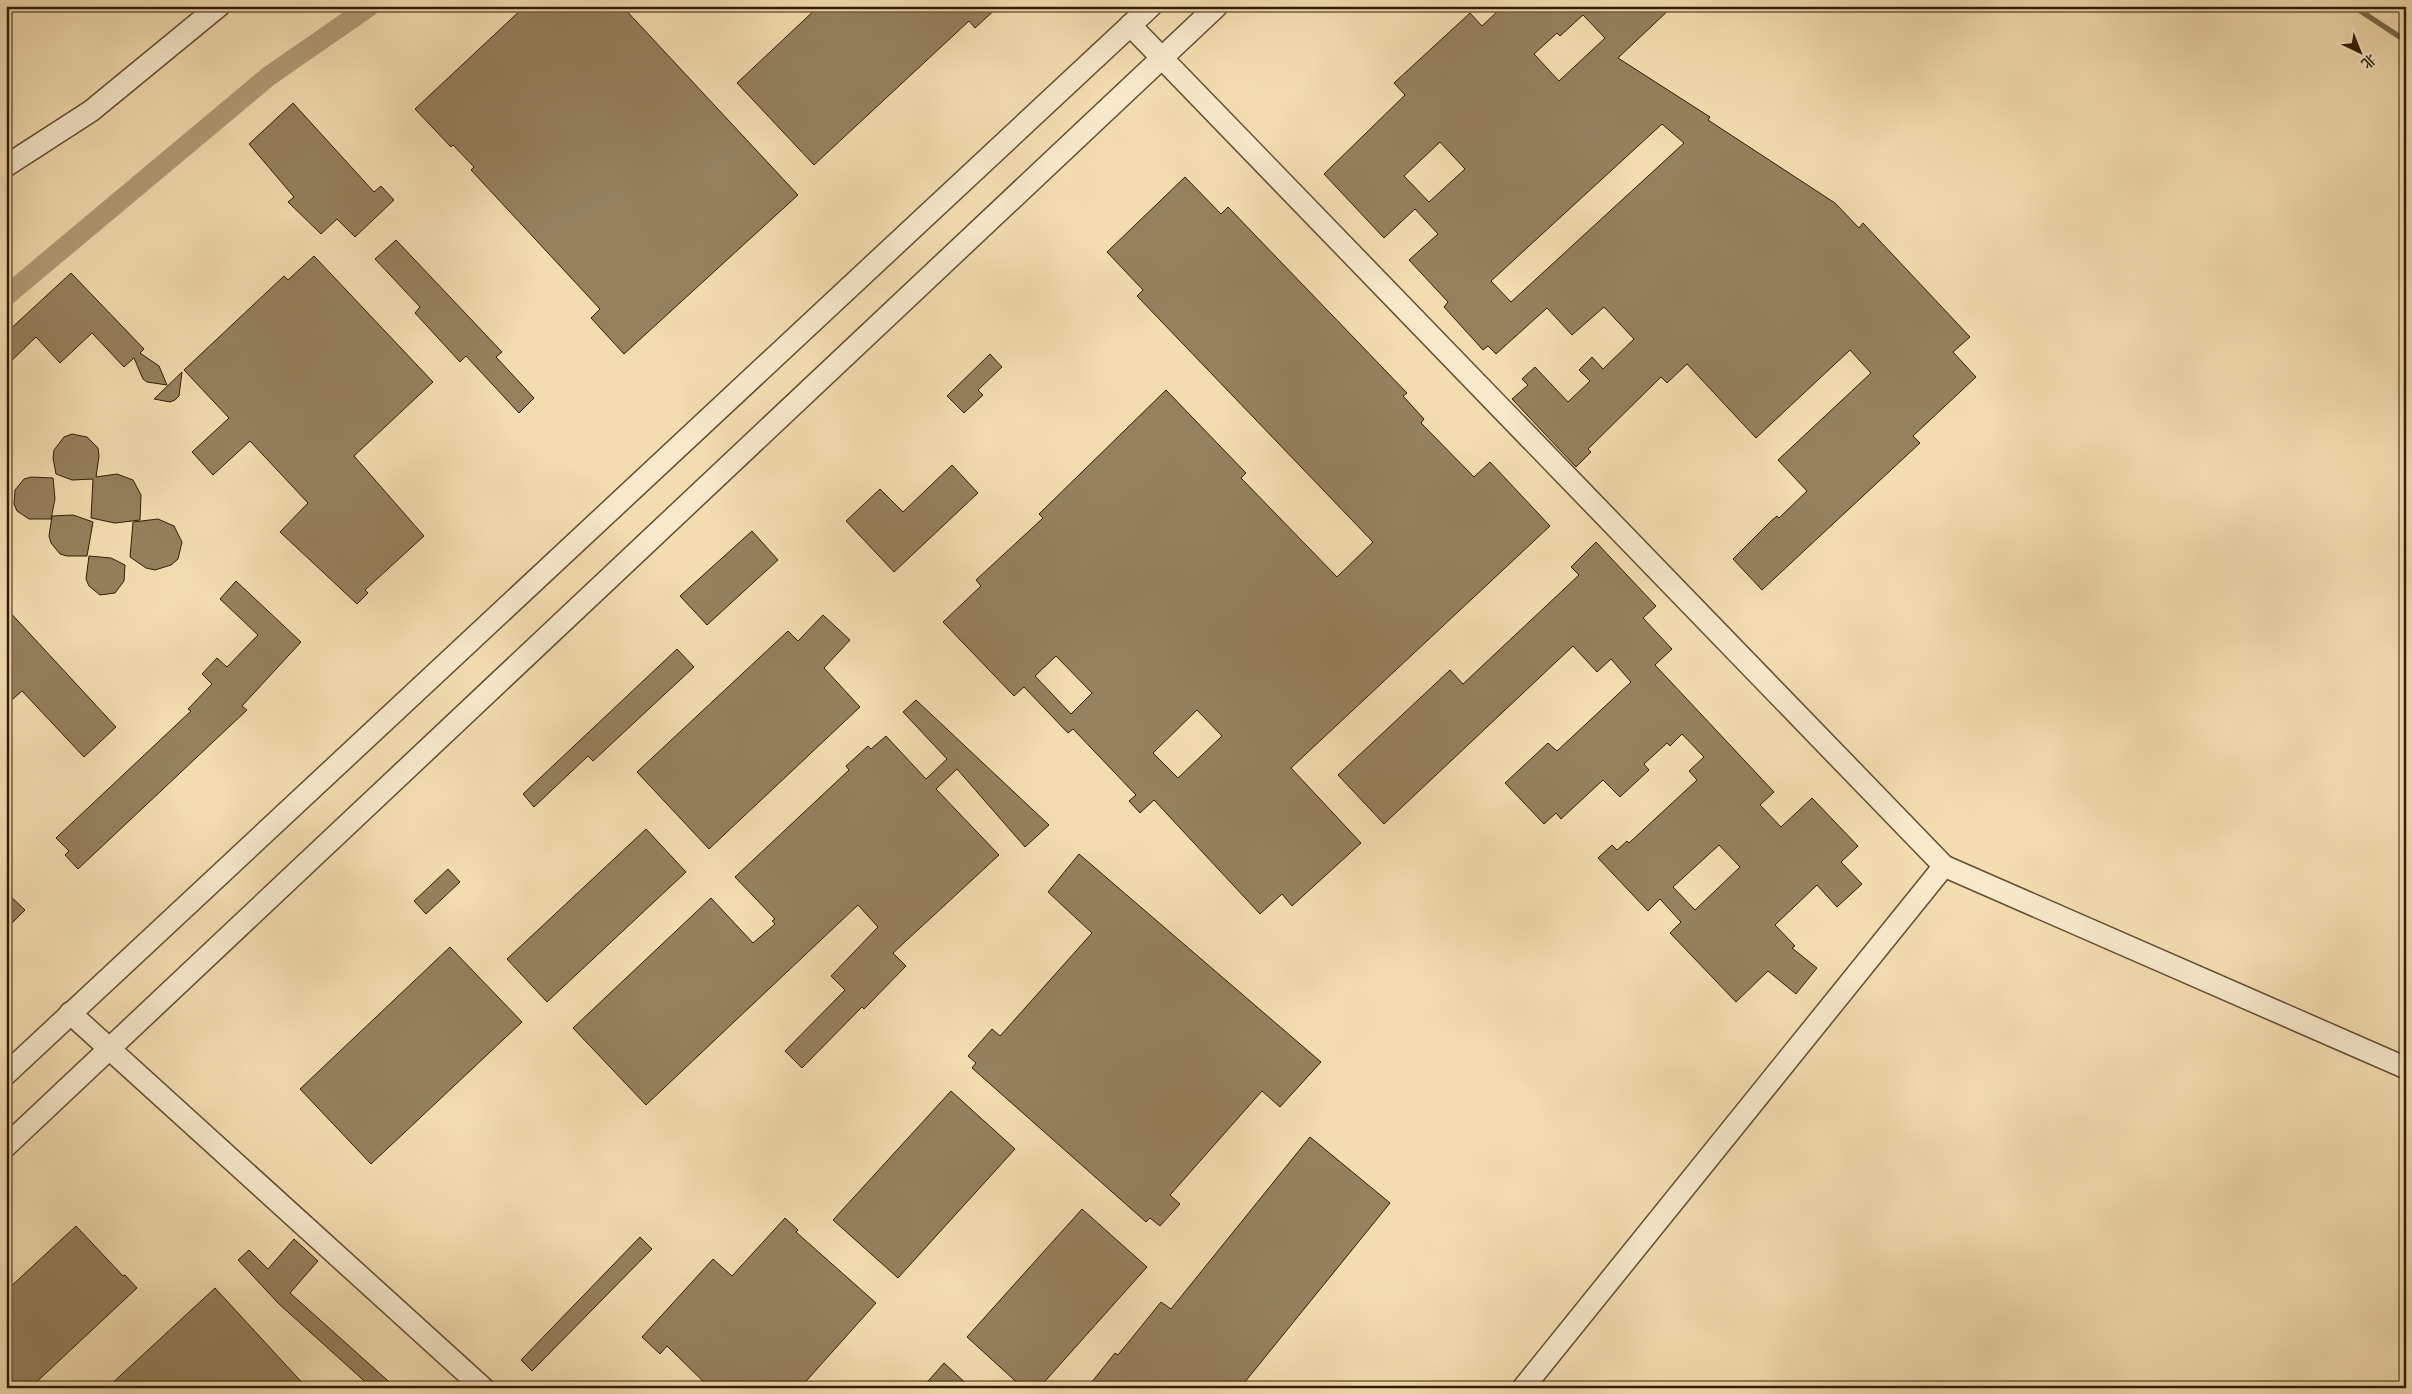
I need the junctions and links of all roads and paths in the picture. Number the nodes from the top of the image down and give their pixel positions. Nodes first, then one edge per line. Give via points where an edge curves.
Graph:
1 (219, 6) edge
2 (1151, 6) edge
3 (1217, 6) edge
4 (1130, 24) junction
5 (1162, 57) junction
6 (6, 166) edge
7 (1944, 866) junction
8 (70, 1013) junction
9 (110, 1049) junction
10 (2406, 1068) edge
11 (6, 1074) edge
12 (6, 1146) edge
13 (483, 1388) edge
14 (1522, 1388) edge

1 - 6 street via 91,110
2 - 4 street
3 - 5 street
4 - 5 street
4 - 8 street
5 - 7 street
5 - 9 street
7 - 10 street
7 - 14 street
8 - 9 street
8 - 11 street
9 - 12 street
9 - 13 street

